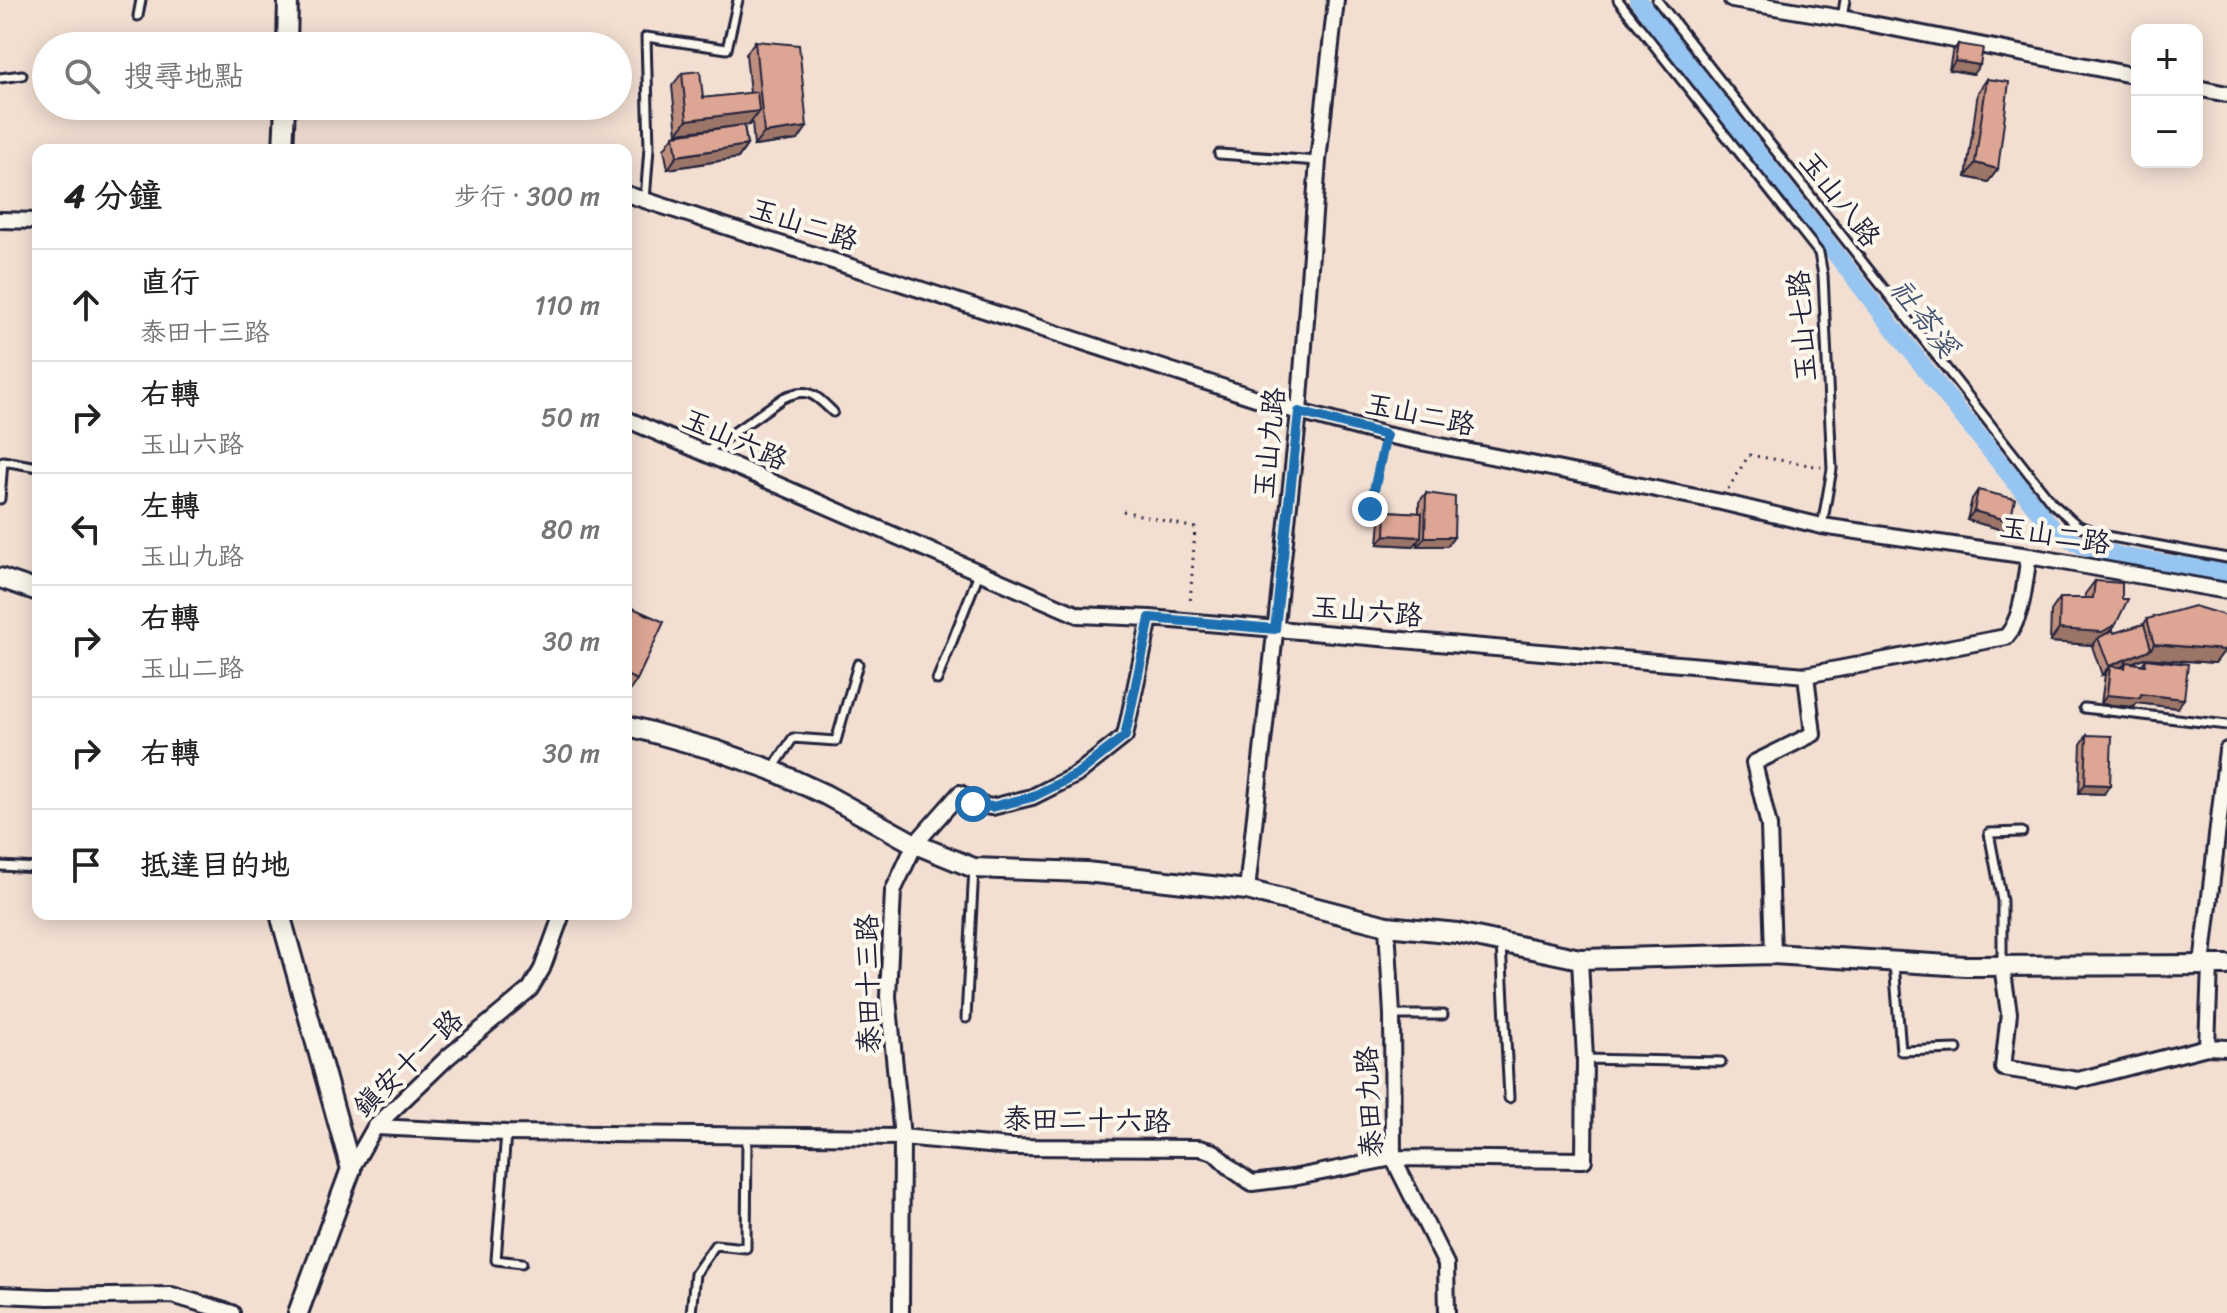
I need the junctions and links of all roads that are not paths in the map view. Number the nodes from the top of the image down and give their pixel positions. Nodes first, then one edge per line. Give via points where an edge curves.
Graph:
1 (141, 0) edge
2 (288, 0) edge
3 (738, 0) edge
4 (1336, 0) edge
5 (1618, 0) edge
6 (1657, 0) edge
7 (1732, 0) edge
8 (1845, 0) edge
9 (138, 16) dead end
10 (1842, 18) junction
11 (287, 32) edge
12 (22, 75) dead end
13 (2131, 75) edge
14 (0, 78) edge
15 (2203, 89) edge
16 (2227, 94) edge
17 (284, 120) edge
18 (283, 144) edge
19 (1219, 154) dead end
20 (1318, 161) junction
21 (632, 196) edge
22 (645, 200) junction
23 (0, 220) edge
24 (32, 221) edge
25 (833, 412) dead end
26 (1299, 412) junction
27 (632, 422) edge
28 (704, 454) junction
29 (32, 466) edge
30 (0, 499) edge
31 (1822, 526) junction
32 (2029, 556) junction
33 (2227, 558) edge
34 (979, 573) junction
35 (0, 578) edge
36 (32, 589) edge
37 (2227, 591) edge
38 (1150, 618) junction
39 (1275, 629) junction
40 (858, 664) dead end
41 (1806, 675) junction
42 (937, 680) dead end
43 (2084, 708) dead end
44 (2227, 725) edge
45 (632, 730) edge
46 (2227, 750) edge
47 (772, 770) junction
48 (2022, 832) dead end
49 (915, 844) junction
50 (0, 866) edge
51 (32, 868) edge
52 (974, 868) junction
53 (1247, 890) junction
54 (282, 920) edge
55 (560, 920) edge
56 (1387, 926) junction
57 (1501, 941) junction
58 (1773, 954) junction
59 (1580, 959) junction
60 (1894, 963) junction
61 (2213, 965) edge
62 (2002, 966) junction
63 (1392, 1015) junction
64 (1443, 1015) dead end
65 (966, 1018) dead end
66 (2207, 1047) junction
67 (2227, 1048) edge
68 (1957, 1049) dead end
69 (1585, 1059) junction
70 (1721, 1062) dead end
71 (1509, 1098) dead end
72 (375, 1127) junction
73 (506, 1133) junction
74 (747, 1134) junction
75 (902, 1137) junction
76 (1393, 1158) junction
77 (351, 1169) junction
78 (522, 1263) dead end
79 (0, 1295) edge
80 (232, 1313) edge
81 (298, 1313) edge
82 (691, 1313) edge
83 (901, 1313) edge
84 (1447, 1313) edge

1 - 9 lane
2 - 11 street
3 - 22 lane via 727,49 646,37
4 - 20 street, 玉山九路
5 - 31 lane, 玉山七路 via 1819,253 1832,469
6 - 33 lane, 玉山八路 via 2052,503 2077,525 2106,536
7 - 10 street
8 - 10 lane
10 - 13 street
12 - 14 lane
15 - 16 street
17 - 18 street
19 - 20 lane
20 - 26 street, 玉山九路
21 - 22 street, 玉山二路
22 - 26 street, 玉山二路
23 - 24 street
25 - 28 lane via 813,393 796,392
26 - 31 street, 玉山二路
26 - 39 street, 玉山九路
27 - 28 street, 玉山六路
28 - 34 street, 玉山六路
29 - 30 lane via 3,461
31 - 32 street, 玉山二路
32 - 37 street, 玉山二路
32 - 41 street, 玉山六路 via 2019,614 2006,637
34 - 38 street, 玉山六路 via 1078,615
34 - 42 lane
35 - 36 street
38 - 39 street, 玉山六路
38 - 49 street, 泰田十三路 via 1125,736 1076,775 1032,797 992,807 973,804 960,793
39 - 41 street, 玉山六路
39 - 53 street, 玉山九路
40 - 47 lane via 836,741 793,738
41 - 58 street via 1813,734 1754,763 1769,826
43 - 44 lane
45 - 47 street
46 - 61 street
47 - 49 street
48 - 62 lane via 1989,833 2002,901
49 - 52 street
49 - 75 street, 泰田十三路 via 893,891 888,997
50 - 51 lane
52 - 53 street via 1086,872
52 - 65 lane
53 - 56 street
54 - 77 street
55 - 72 street, 鎮安十一路 via 530,989
56 - 57 street
56 - 63 street, 泰田九路
57 - 59 street
57 - 71 lane
58 - 59 street
58 - 60 street
59 - 69 street, 泰田二十六路
60 - 62 street
60 - 68 lane via 1901,1051
61 - 62 street
61 - 66 street
62 - 66 street via 2009,1013 2003,1068 2078,1080
63 - 64 lane
63 - 76 street, 泰田九路
66 - 67 street
69 - 70 lane
69 - 76 street, 泰田二十六路 via 1584,1160
72 - 73 street, 泰田二十六路
72 - 77 street, 鎮安十一路
73 - 74 street, 泰田二十六路
73 - 78 lane via 496,1260
74 - 75 street, 泰田二十六路
74 - 82 lane via 746,1248 715,1245 695,1274
75 - 76 street, 泰田二十六路 via 1010,1147 1199,1148 1214,1152 1252,1183
75 - 83 street, 泰田十三路
76 - 84 street, 泰田九路 via 1446,1264
77 - 81 street, 鎮安十一路
79 - 80 street via 172,1295

